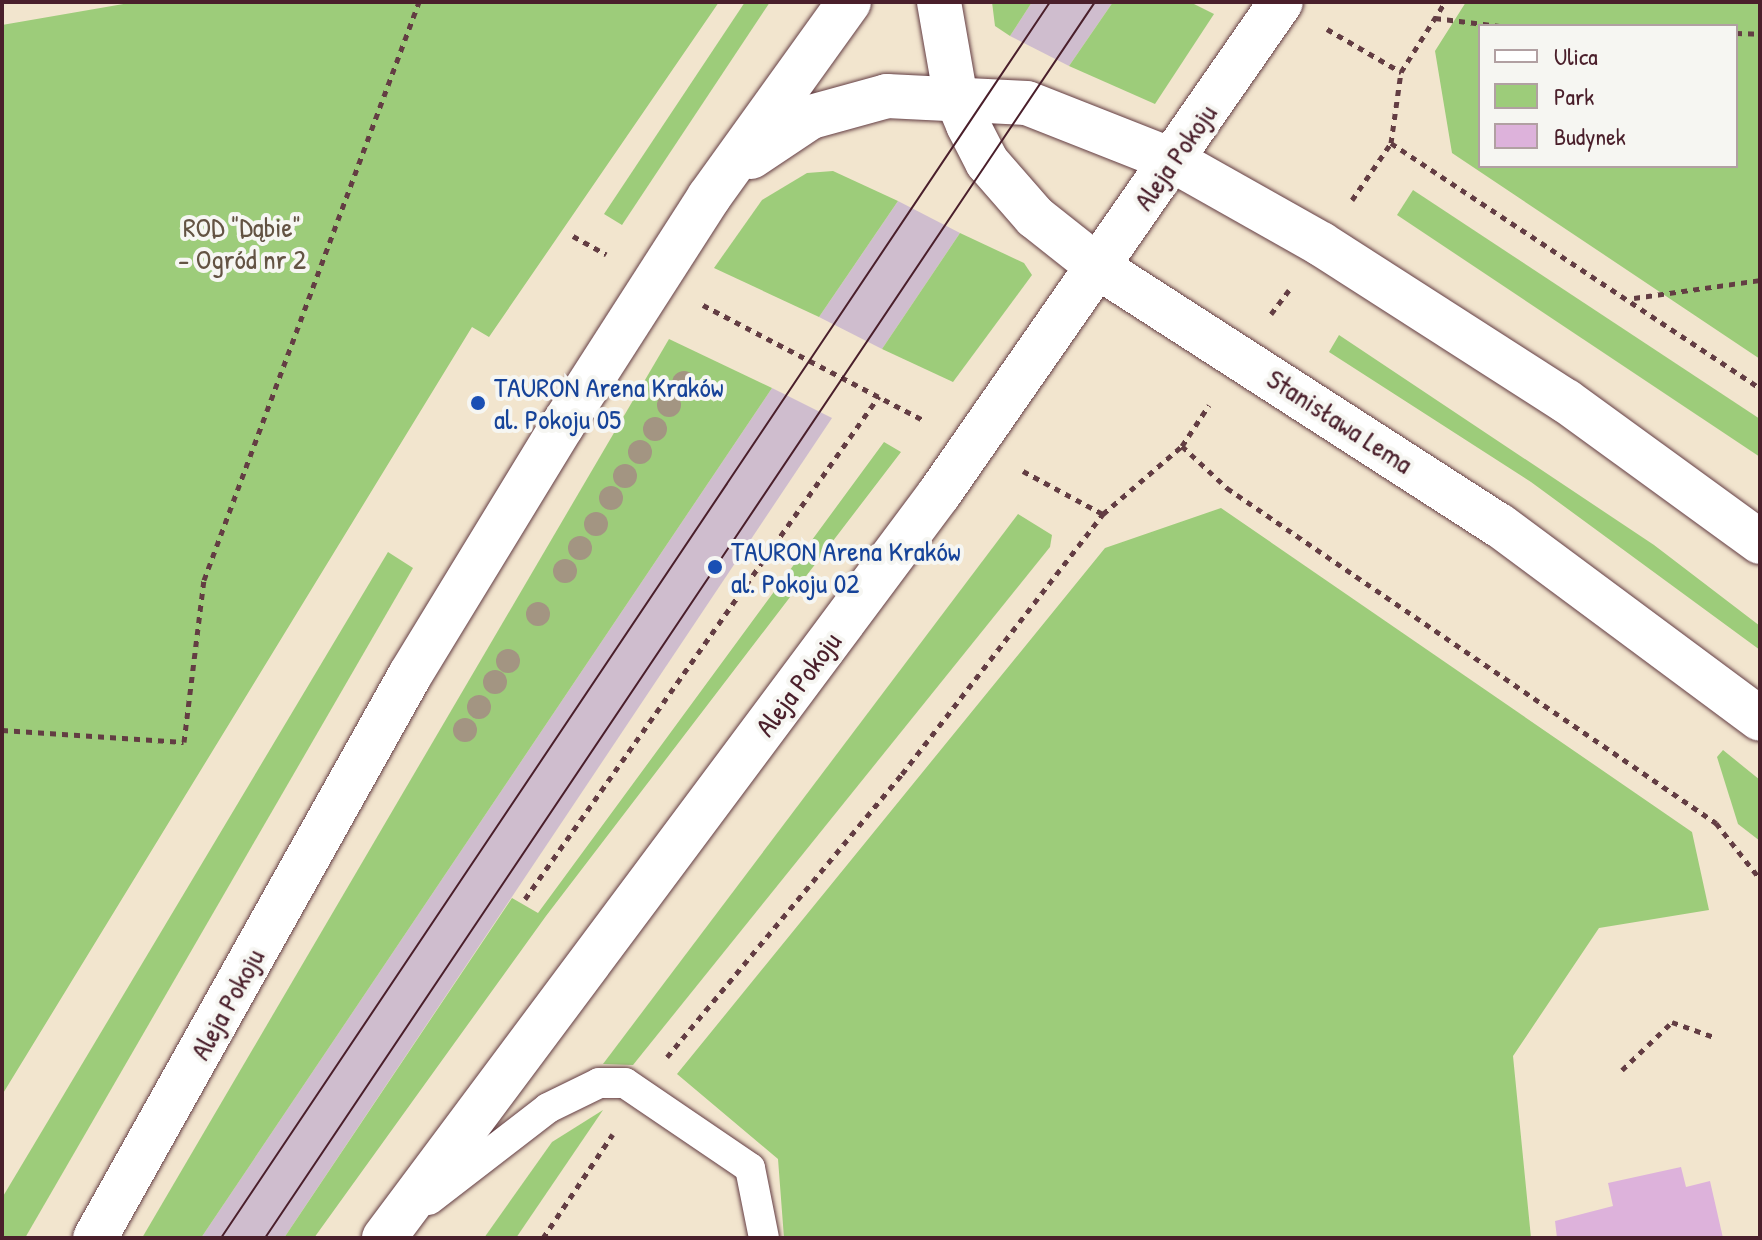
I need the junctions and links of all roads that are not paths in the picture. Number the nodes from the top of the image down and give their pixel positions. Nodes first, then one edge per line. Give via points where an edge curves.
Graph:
1 (849, 2) edge
2 (939, 2) edge
3 (1281, 2) edge
4 (955, 94) junction
5 (1172, 160) junction
6 (709, 197) junction
7 (1098, 267) junction
8 (1760, 542) edge
9 (1760, 719) edge
10 (95, 1238) edge
11 (386, 1238) edge
12 (764, 1238) edge

1 - 6 main road, Aleja Pokoju
2 - 4 main road, Stanisława Lema
3 - 5 main road, Aleja Pokoju
4 - 5 main road via 1027,103
4 - 6 main road via 887,96 811,117 754,154
4 - 7 main road, Stanisława Lema via 1010,191
5 - 7 main road, Aleja Pokoju
5 - 8 main road via 1475,341
6 - 10 main road, Aleja Pokoju via 410,675
7 - 9 main road, Stanisława Lema via 1499,525
7 - 11 main road, Aleja Pokoju via 939,494
11 - 12 lane via 548,1108 599,1083 643,1090 750,1168

